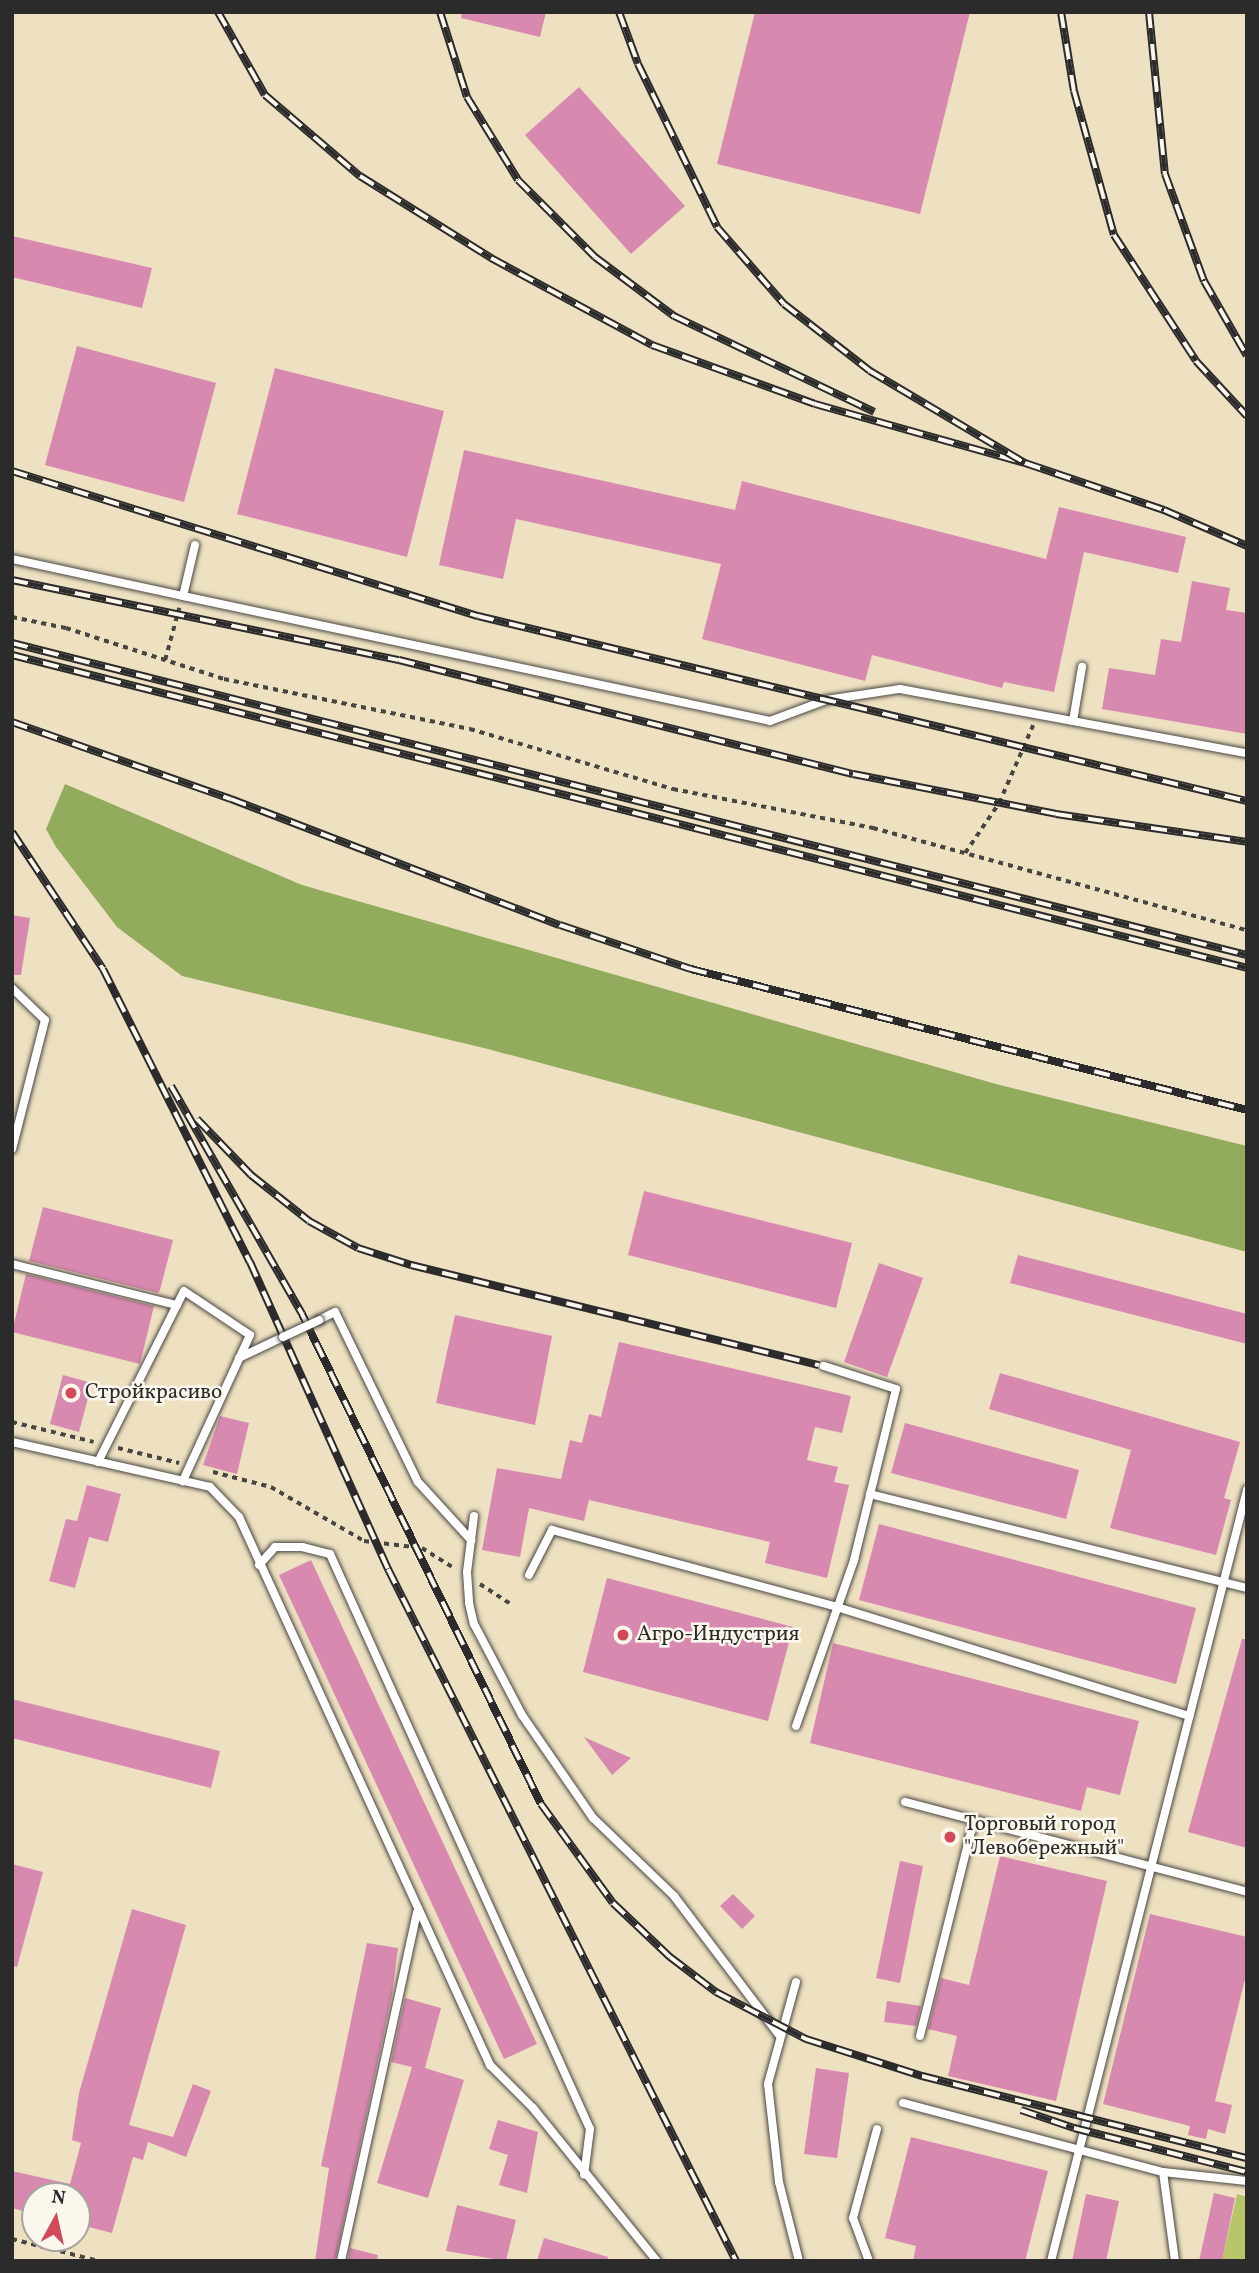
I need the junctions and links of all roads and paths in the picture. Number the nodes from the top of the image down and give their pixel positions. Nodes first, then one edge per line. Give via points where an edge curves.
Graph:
1 (195, 545) dead end
2 (12, 559) edge
3 (183, 596) junction
4 (12, 617) edge
5 (165, 660) junction
6 (1082, 667) dead end
7 (1038, 715) junction
8 (1073, 721) junction
9 (1247, 754) edge
10 (965, 853) junction
11 (1247, 930) edge
12 (12, 988) edge
13 (12, 1149) edge
14 (12, 1264) edge
15 (177, 1305) junction
16 (239, 1358) junction
17 (824, 1366) dead end
18 (12, 1422) edge
19 (12, 1441) edge
20 (107, 1445) junction
21 (99, 1462) junction
22 (190, 1466) junction
23 (183, 1481) junction
24 (1247, 1490) edge
25 (870, 1494) junction
26 (474, 1516) dead end
27 (471, 1540) junction
28 (259, 1564) junction
29 (529, 1575) dead end
30 (467, 1576) junction
31 (1223, 1584) junction
32 (1247, 1588) edge
33 (511, 1604) dead end
34 (838, 1607) junction
35 (1190, 1716) junction
36 (796, 1726) dead end
37 (905, 1802) dead end
38 (974, 1820) junction
39 (1153, 1867) junction
40 (1247, 1892) edge
41 (417, 1912) junction
42 (796, 1982) dead end
43 (779, 2035) junction
44 (920, 2036) dead end
45 (903, 2103) dead end
46 (877, 2129) dead end
47 (1081, 2149) junction
48 (1163, 2172) junction
49 (584, 2175) junction
50 (1247, 2180) edge
51 (12, 2239) edge
52 (99, 2261) edge
53 (341, 2261) edge
54 (657, 2261) edge
55 (799, 2261) edge
56 (869, 2261) edge
57 (1051, 2261) edge
58 (1175, 2261) edge

1 - 3 lane
2 - 3 lane
3 - 5 path
3 - 7 lane via 770,721 826,700 900,689
4 - 5 path via 66,628
5 - 10 path via 224,679 470,729 673,789 873,828
6 - 8 lane
7 - 8 lane
7 - 10 path via 999,803
8 - 9 lane
10 - 11 path
12 - 13 lane via 45,1020
14 - 15 lane
15 - 16 lane via 184,1291 250,1335
15 - 20 lane
16 - 22 lane
16 - 27 lane, bridge via 335,1312 418,1482
17 - 25 lane via 896,1389
18 - 20 path
19 - 21 lane
20 - 21 lane
20 - 22 path
21 - 23 lane
22 - 23 lane
22 - 30 path via 271,1488 364,1541 422,1548
23 - 28 lane via 210,1487 239,1517
24 - 31 lane
25 - 31 lane
25 - 34 lane
26 - 27 lane
27 - 30 lane
28 - 41 lane
28 - 49 lane via 275,1547 330,1554 590,2129
29 - 34 lane via 552,1530
30 - 33 path
30 - 43 lane via 474,1624 522,1715 593,1818 674,1896
31 - 32 lane
31 - 35 lane
34 - 35 lane
34 - 36 lane
35 - 39 lane
37 - 38 lane
38 - 39 lane
38 - 44 lane
39 - 40 lane
39 - 47 lane
41 - 49 lane via 490,2065 533,2108
41 - 53 lane
42 - 43 lane
43 - 55 lane via 768,2084 779,2182
45 - 47 lane
46 - 56 lane via 853,2218
47 - 48 lane
47 - 57 lane
48 - 50 lane
48 - 58 lane
49 - 54 lane
51 - 52 path

